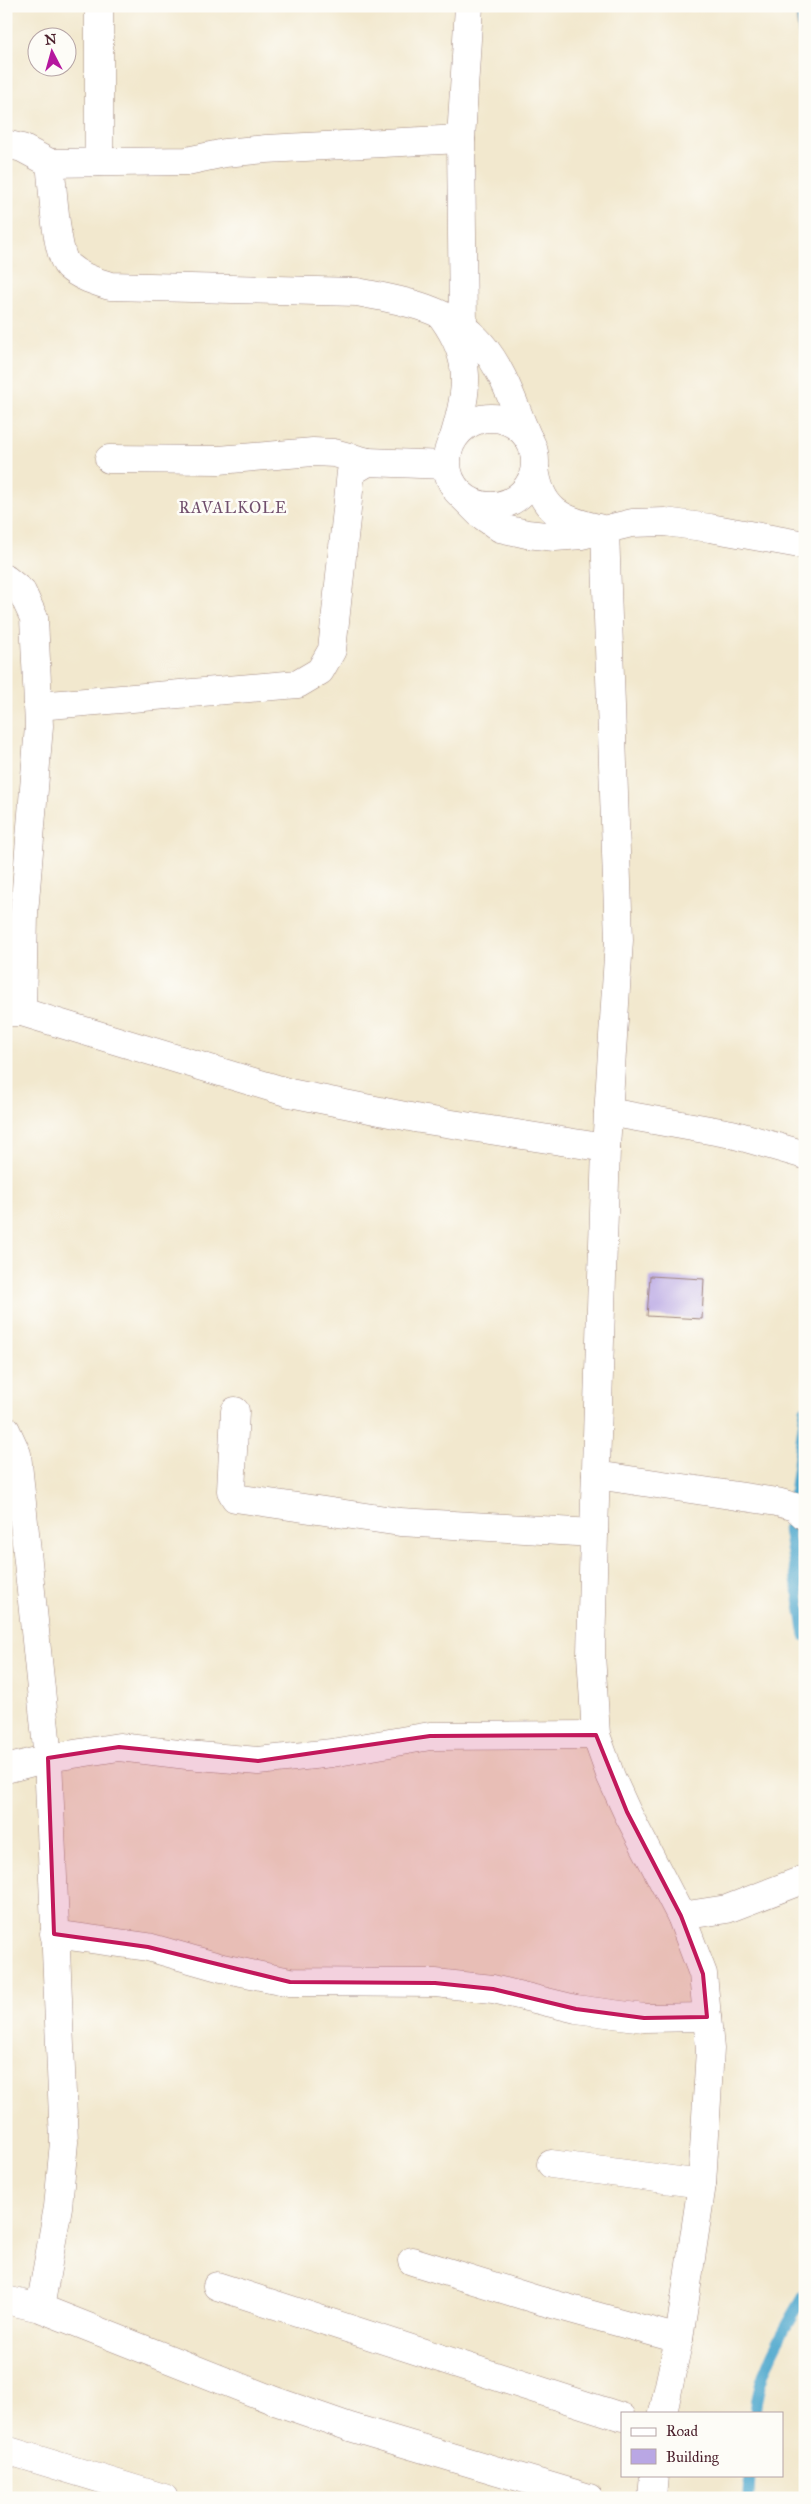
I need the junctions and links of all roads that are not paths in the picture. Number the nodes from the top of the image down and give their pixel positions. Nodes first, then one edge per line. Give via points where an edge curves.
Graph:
1 (99, 6) edge
2 (469, 6) edge
3 (460, 139) junction
4 (6, 144) edge
5 (99, 162) junction
6 (50, 163) junction
7 (439, 313) junction
8 (463, 326) junction
9 (454, 437) junction
10 (529, 440) junction
11 (109, 459) dead end
12 (368, 462) junction
13 (446, 465) junction
14 (535, 468) junction
15 (457, 491) junction
16 (605, 530) junction
17 (805, 545) edge
18 (6, 579) edge
19 (38, 706) junction
20 (14, 1012) edge
21 (608, 1112) junction
22 (606, 1148) junction
23 (805, 1155) edge
24 (236, 1411) dead end
25 (6, 1430) edge
26 (596, 1475) junction
27 (805, 1516) edge
28 (594, 1533) junction
29 (596, 1735) junction
30 (48, 1758) junction
31 (6, 1769) edge
32 (805, 1879) edge
33 (681, 1916) junction
34 (54, 1934) junction
35 (707, 2016) junction
36 (551, 2164) dead end
37 (702, 2184) junction
38 (412, 2261) dead end
39 (217, 2286) dead end
40 (6, 2300) edge
41 (40, 2308) junction
42 (679, 2339) junction
43 (662, 2412) edge
44 (621, 2417) edge
45 (6, 2450) edge
46 (654, 2476) edge
47 (164, 2498) edge
48 (589, 2498) edge
49 (652, 2498) edge

1 - 5 street
2 - 3 street
3 - 5 street via 266,149 187,161
3 - 8 street
4 - 6 street via 22,148
5 - 6 street
6 - 7 street via 58,238 66,264 84,277 110,286 357,292 396,299
7 - 8 street
7 - 9 street via 456,337 465,367 466,389
8 - 10 street via 482,344 495,364
9 - 10 street via 464,427 492,418 520,428
9 - 13 street
10 - 14 street
11 - 12 street via 219,460 314,452 334,453
12 - 13 street
12 - 19 street via 350,472 332,650 320,671 298,684
13 - 15 street via 449,479
14 - 15 street via 522,494 510,503 496,507 481,506 468,501
14 - 16 street via 537,486 557,514 575,523
15 - 16 street via 500,528 555,537
16 - 17 street via 632,523 665,522
16 - 21 street via 619,940
18 - 19 street via 22,592 34,618
19 - 20 street
20 - 22 street via 290,1093 420,1119
21 - 22 street
21 - 23 street via 732,1134
22 - 26 street
24 - 28 street via 231,1491 236,1498 400,1522
25 - 30 street via 17,1454
26 - 27 street via 777,1502 795,1507
26 - 28 street
28 - 29 street via 591,1654
29 - 30 street via 430,1736 332,1753 258,1761 187,1756 119,1746
29 - 33 street via 611,1777
30 - 31 street
30 - 34 street
32 - 33 street via 727,1909
33 - 35 street via 703,1974
34 - 35 street via 148,1947 222,1968 290,1982 436,1984 493,1989 576,2009 644,2018
34 - 41 street via 64,2142 58,2207
35 - 37 street via 710,2049
36 - 37 street
37 - 42 street
38 - 42 street
39 - 44 street
40 - 41 street
41 - 48 street via 275,2402
42 - 43 street
45 - 47 street
46 - 49 street

